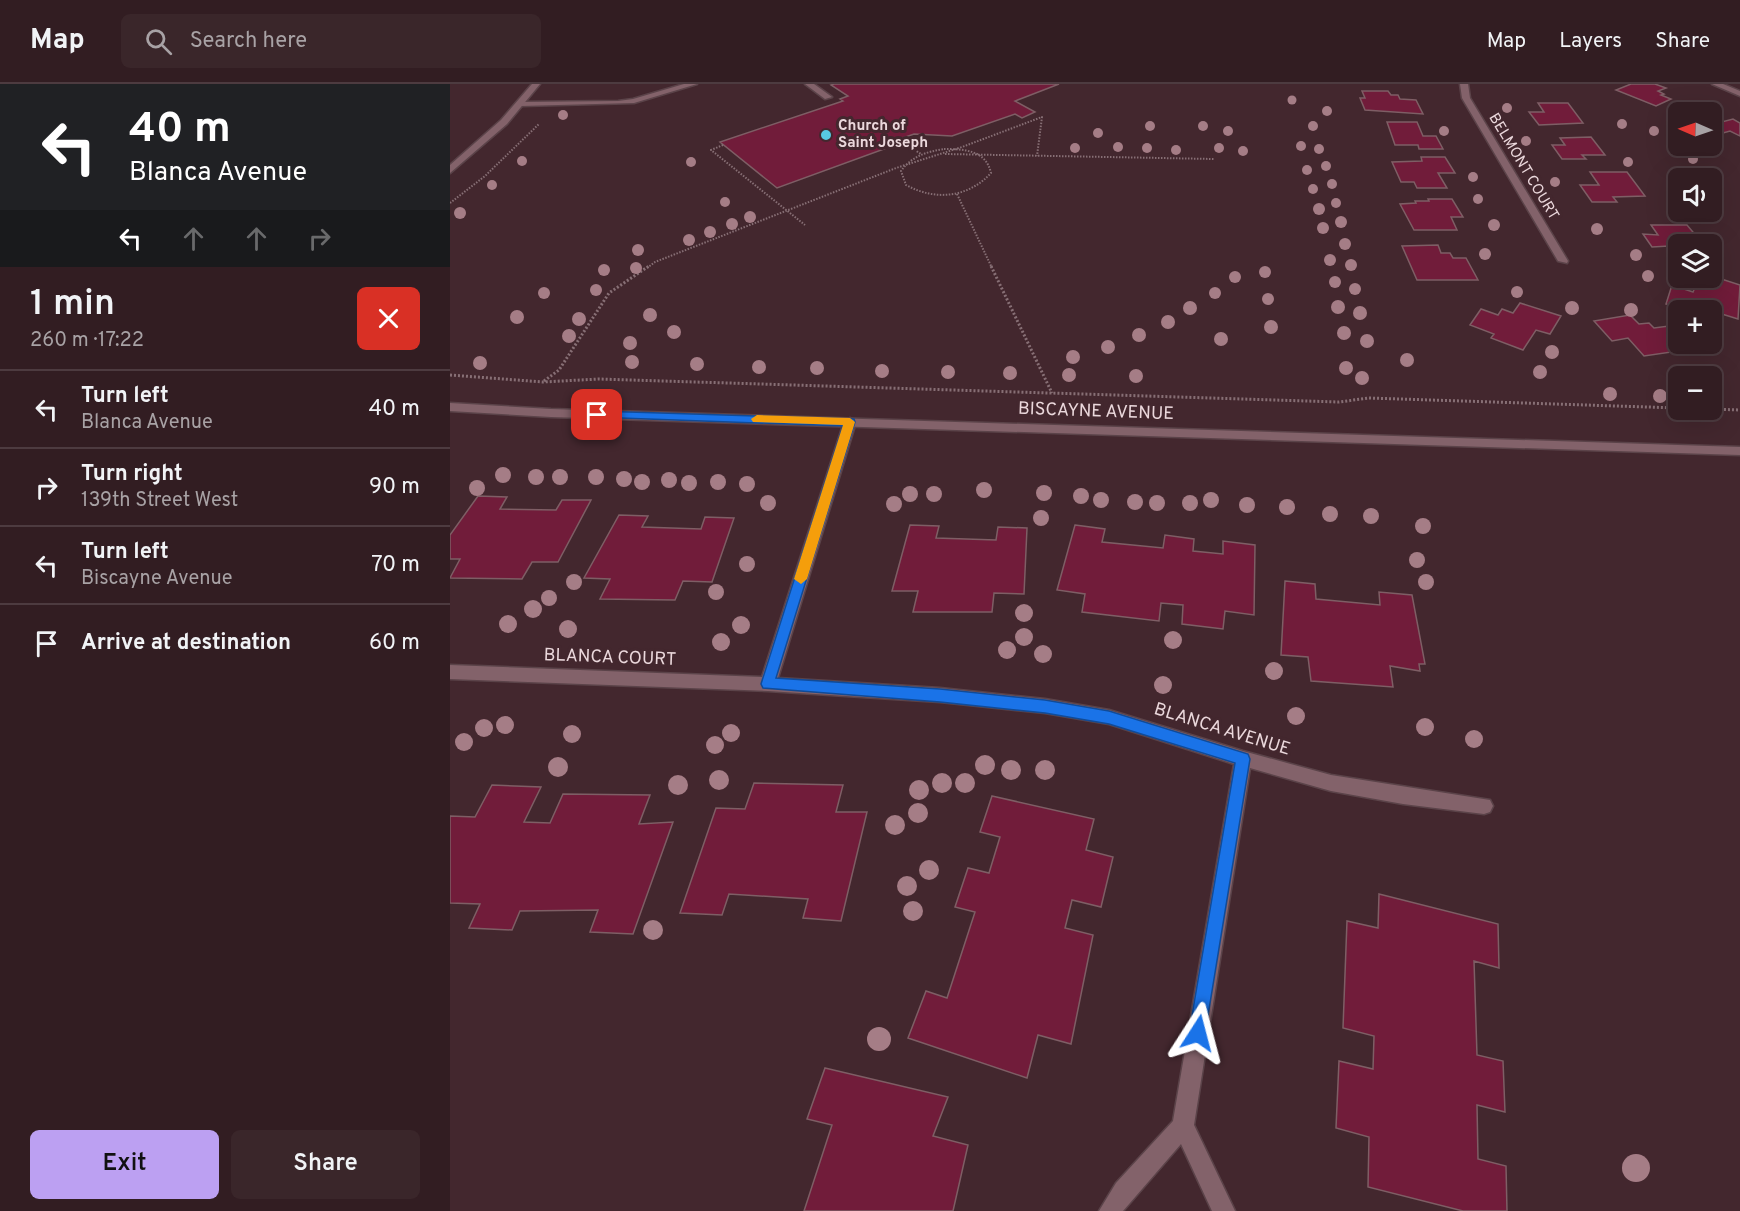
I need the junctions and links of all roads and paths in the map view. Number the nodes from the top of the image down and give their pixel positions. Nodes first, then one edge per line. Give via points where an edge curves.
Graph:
1 (536, 84) edge
2 (693, 84) edge
3 (809, 84) edge
4 (1464, 84) edge
5 (1716, 84) edge
6 (1740, 94) edge
7 (828, 97) dead end
8 (521, 104) junction
9 (899, 140) dead end
10 (723, 145) dead end
11 (957, 149) junction
12 (920, 154) junction
13 (941, 154) junction
14 (981, 155) junction
15 (1038, 156) junction
16 (927, 158) junction
17 (1214, 159) dead end
18 (904, 166) junction
19 (450, 170) edge
20 (957, 194) junction
21 (787, 210) junction
22 (805, 225) dead end
23 (1563, 261) dead end
24 (450, 375) edge
25 (543, 382) junction
26 (1052, 393) junction
27 (450, 407) edge
28 (1668, 408) edge
29 (1722, 409) edge
30 (1740, 410) edge
31 (850, 422) junction
32 (1740, 451) edge
33 (450, 672) edge
34 (768, 684) junction
35 (1243, 759) junction
36 (1484, 806) dead end
37 (1183, 1126) junction
38 (1110, 1211) edge
39 (1224, 1211) edge

1 - 8 street
2 - 8 street via 634,101
3 - 7 street
4 - 23 street, BELMONT COURT via 1466,98
5 - 6 street
8 - 19 street
9 - 12 path
10 - 21 path via 711,150
11 - 12 path
11 - 13 path
11 - 14 path
11 - 15 path via 1042,117
12 - 16 path
12 - 18 path
13 - 14 path
13 - 16 path
14 - 15 path
14 - 20 path via 988,161 991,173 979,186
15 - 17 path
16 - 18 path
18 - 20 path via 901,176 914,190
18 - 21 path
20 - 26 path
21 - 22 path
21 - 25 path via 665,256 609,293 559,369
24 - 25 path
25 - 26 path via 599,379
26 - 28 path
27 - 31 street, BISCAYNE AVENUE
29 - 30 path
31 - 32 street, BISCAYNE AVENUE
31 - 34 street
33 - 34 street, BLANCA COURT
34 - 35 street, BLANCA AVENUE via 1045,706 1109,717
35 - 36 street, BLANCA AVENUE via 1332,783
35 - 37 street
37 - 38 street
37 - 39 street

